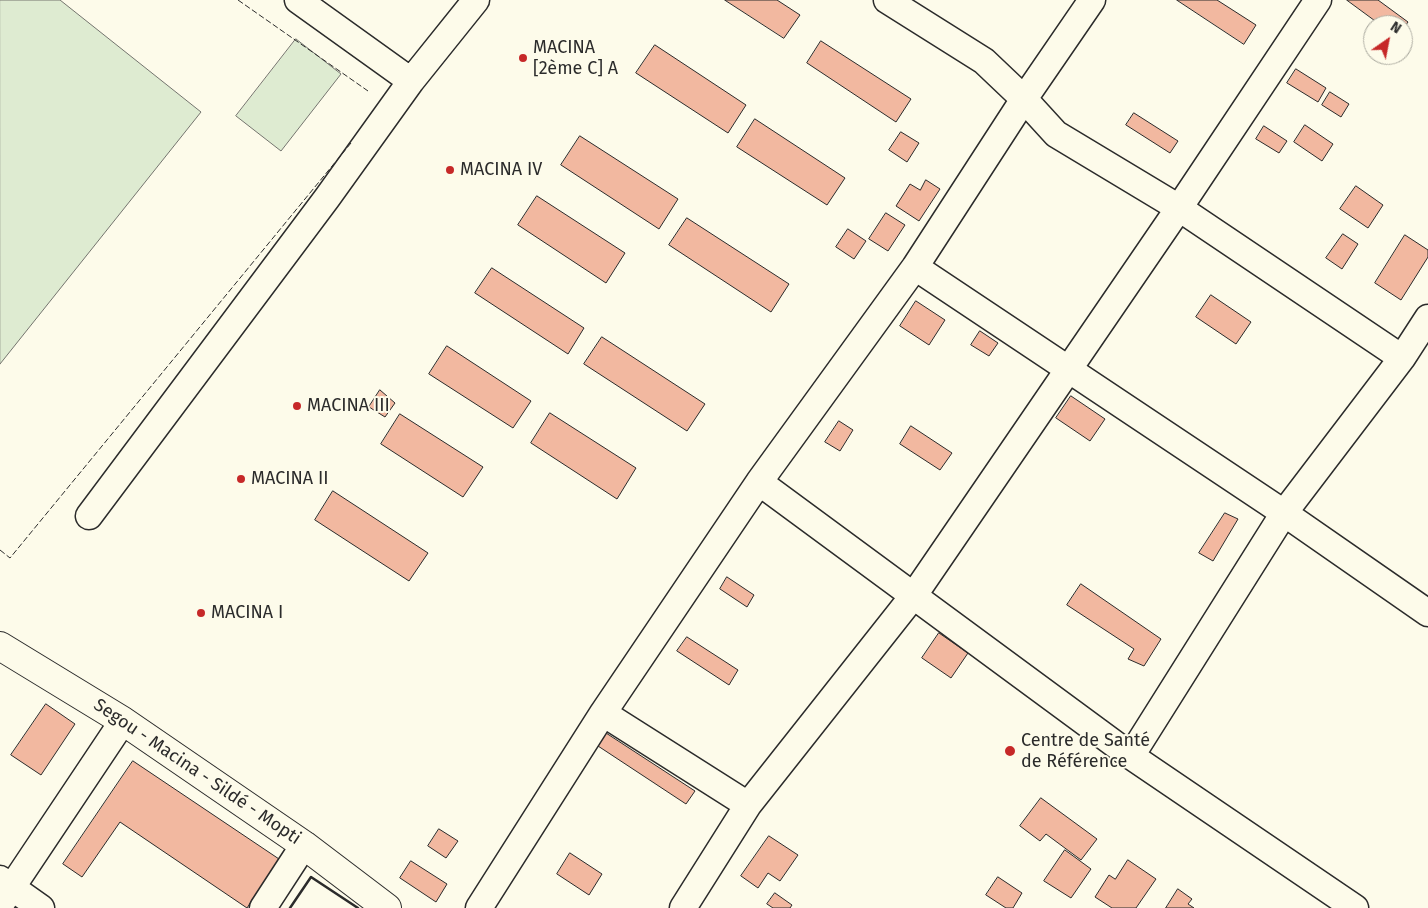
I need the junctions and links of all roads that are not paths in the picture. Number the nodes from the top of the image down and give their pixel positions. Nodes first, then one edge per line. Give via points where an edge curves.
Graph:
1 (298, 0) edge
2 (476, 0) edge
3 (886, 0) edge
4 (1092, 0) edge
5 (1318, 0) edge
6 (411, 81) junction
7 (1024, 99) junction
8 (1179, 208) junction
9 (915, 267) junction
10 (1428, 318) edge
11 (1402, 358) junction
12 (1069, 370) junction
13 (759, 482) junction
14 (1284, 513) junction
15 (89, 516) dead end
16 (914, 595) junction
17 (1428, 613) edge
18 (0, 646) edge
19 (603, 713) junction
20 (123, 721) junction
21 (1130, 756) junction
22 (748, 805) junction
23 (304, 844) junction
24 (4, 891) edge
25 (1347, 906) edge
26 (40, 908) edge
27 (263, 908) edge
28 (387, 908) edge
29 (479, 908) edge
30 (683, 908) edge

1 - 6 street
2 - 6 street
3 - 7 street via 984,61
4 - 7 street
5 - 8 street
6 - 15 street
7 - 8 street via 1056,134
7 - 9 street
8 - 11 street
8 - 12 street
9 - 12 street
9 - 13 street
10 - 11 street
11 - 14 street
12 - 14 street
12 - 16 street
13 - 16 street
13 - 19 street
14 - 17 street
14 - 21 street
16 - 21 street
16 - 22 street
18 - 20 main road, Segou - Macina - Sildé - Mopti
19 - 22 street
19 - 29 street
20 - 23 main road, Segou - Macina - Sildé - Mopti
20 - 24 street
21 - 25 street
22 - 30 street
23 - 27 street
23 - 28 main road, Segou - Macina - Sildé - Mopti
24 - 26 street

